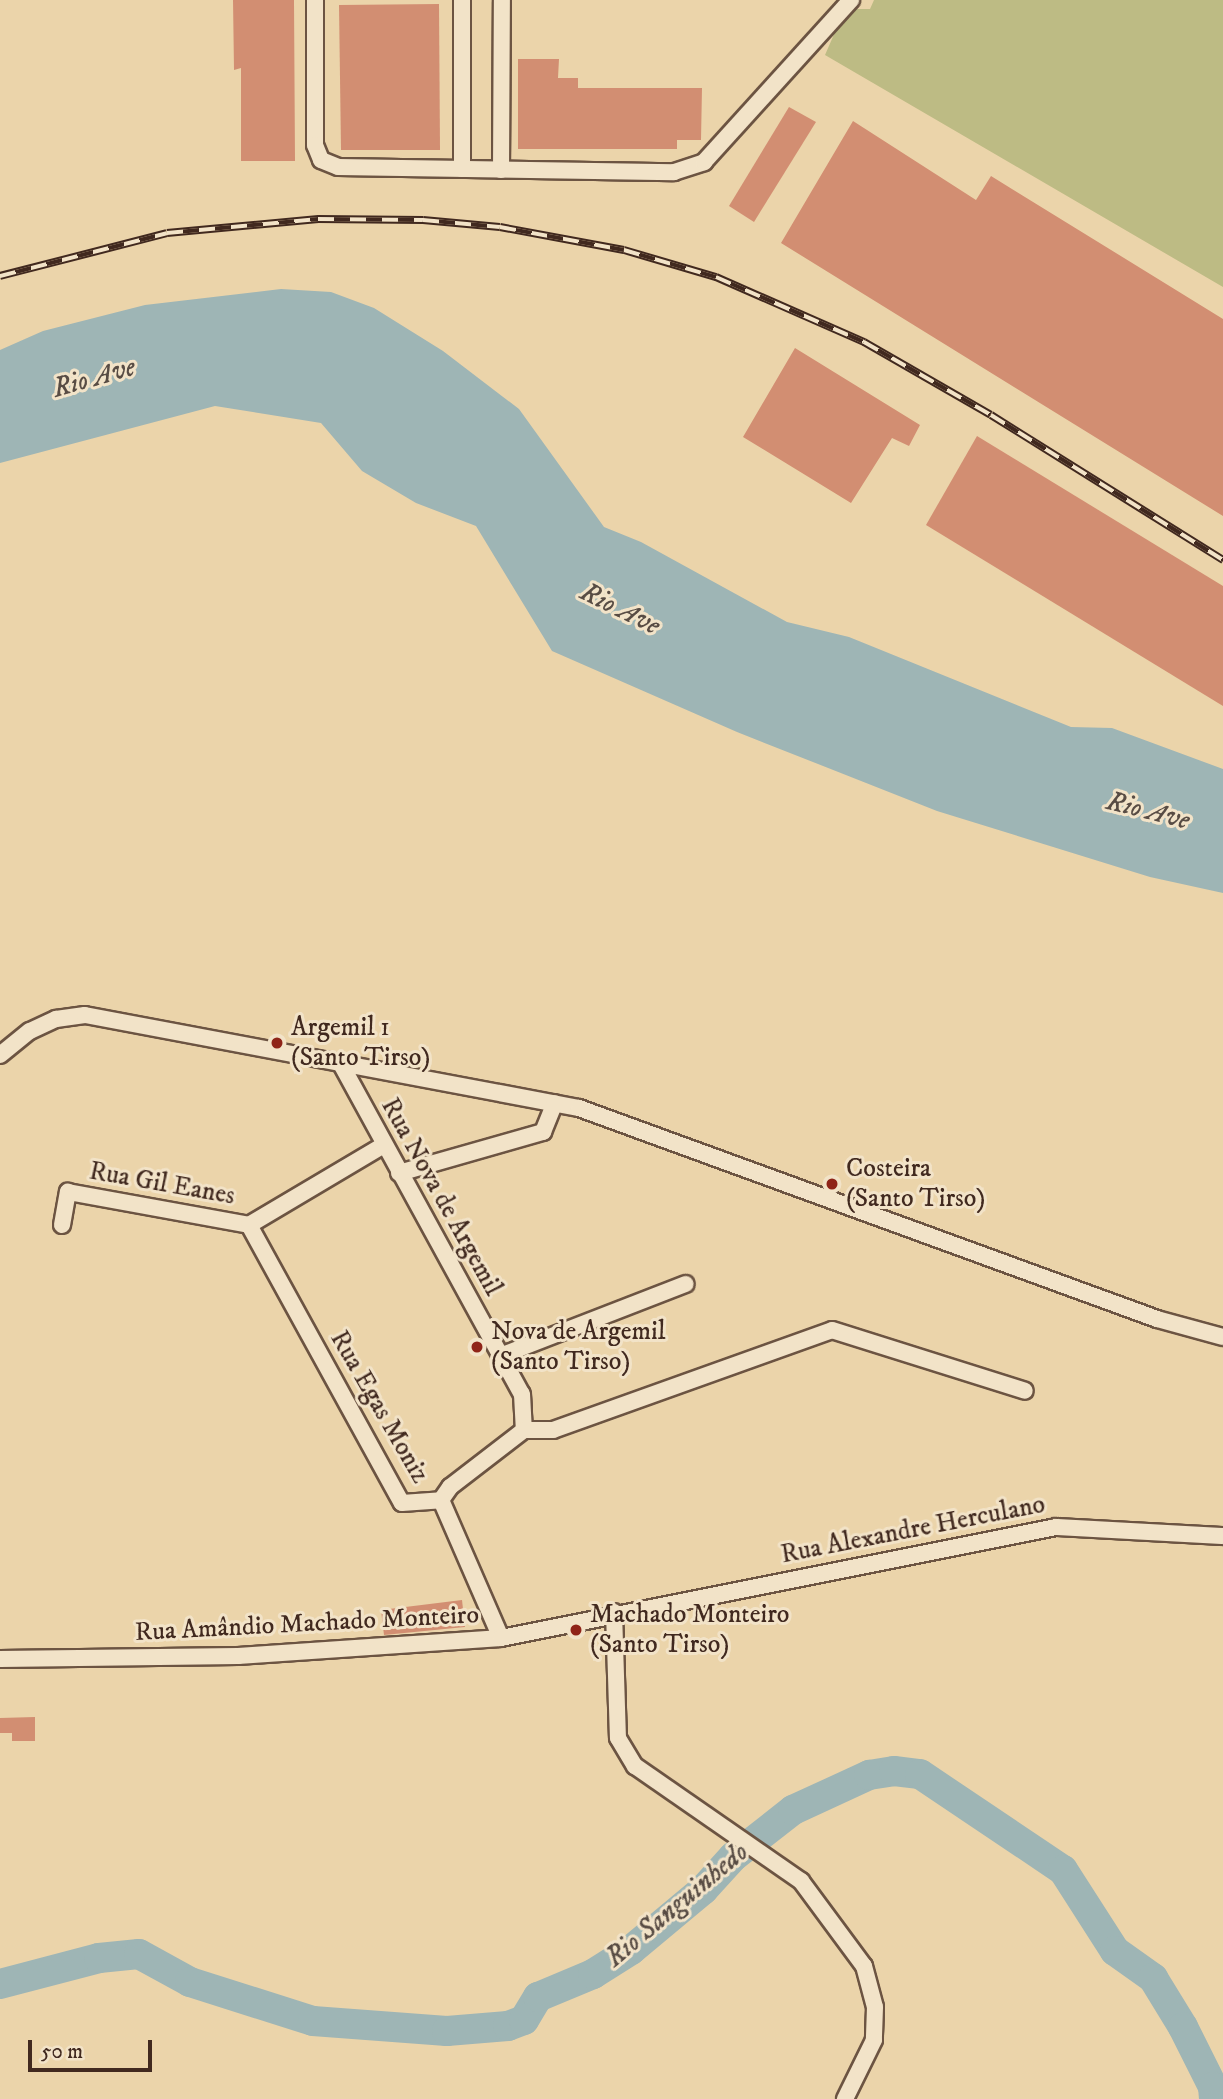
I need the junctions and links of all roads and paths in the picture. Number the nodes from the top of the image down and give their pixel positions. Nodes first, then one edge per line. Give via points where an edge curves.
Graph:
1 (315, 0) edge
2 (462, 0) edge
3 (502, 0) edge
4 (850, 0) edge
5 (462, 169) junction
6 (501, 170) junction
7 (0, 1055) edge
8 (341, 1064) junction
9 (555, 1103) junction
10 (384, 1145) junction
11 (399, 1172) junction
12 (62, 1225) dead end
13 (249, 1225) junction
14 (686, 1284) dead end
15 (1223, 1337) edge
16 (500, 1356) junction
17 (1025, 1391) dead end
18 (524, 1430) junction
19 (441, 1500) junction
20 (1223, 1536) edge
21 (614, 1612) junction
22 (501, 1638) junction
23 (0, 1660) edge
24 (845, 2099) edge

1 - 5 street via 315,145 321,160 338,167
2 - 5 street
3 - 6 street
4 - 6 street via 704,162 674,172
5 - 6 street
7 - 8 street via 30,1031 85,1015
8 - 9 street
8 - 10 street, Rua Nova de Argemil
9 - 11 street via 543,1132
9 - 15 street via 1157,1319
10 - 11 street, Rua Nova de Argemil
10 - 13 street, Rua Gil Eanes
11 - 16 street, Rua Nova de Argemil
12 - 13 street, Rua Gil Eanes via 68,1192
13 - 19 street, Rua Egas Moniz via 402,1503
14 - 16 street
16 - 18 street, Rua Nova de Argemil via 522,1394
17 - 18 street via 832,1330 553,1430
18 - 19 street, Rua Egas Moniz via 450,1487
19 - 22 street
20 - 21 street, Rua Alexandre Herculano via 1056,1527
21 - 22 street, Rua Amândio Machado Monteiro
21 - 24 street via 618,1738 635,1766 801,1881 864,1966 875,2007 874,2040
22 - 23 street, Rua Amândio Machado Monteiro via 238,1656

